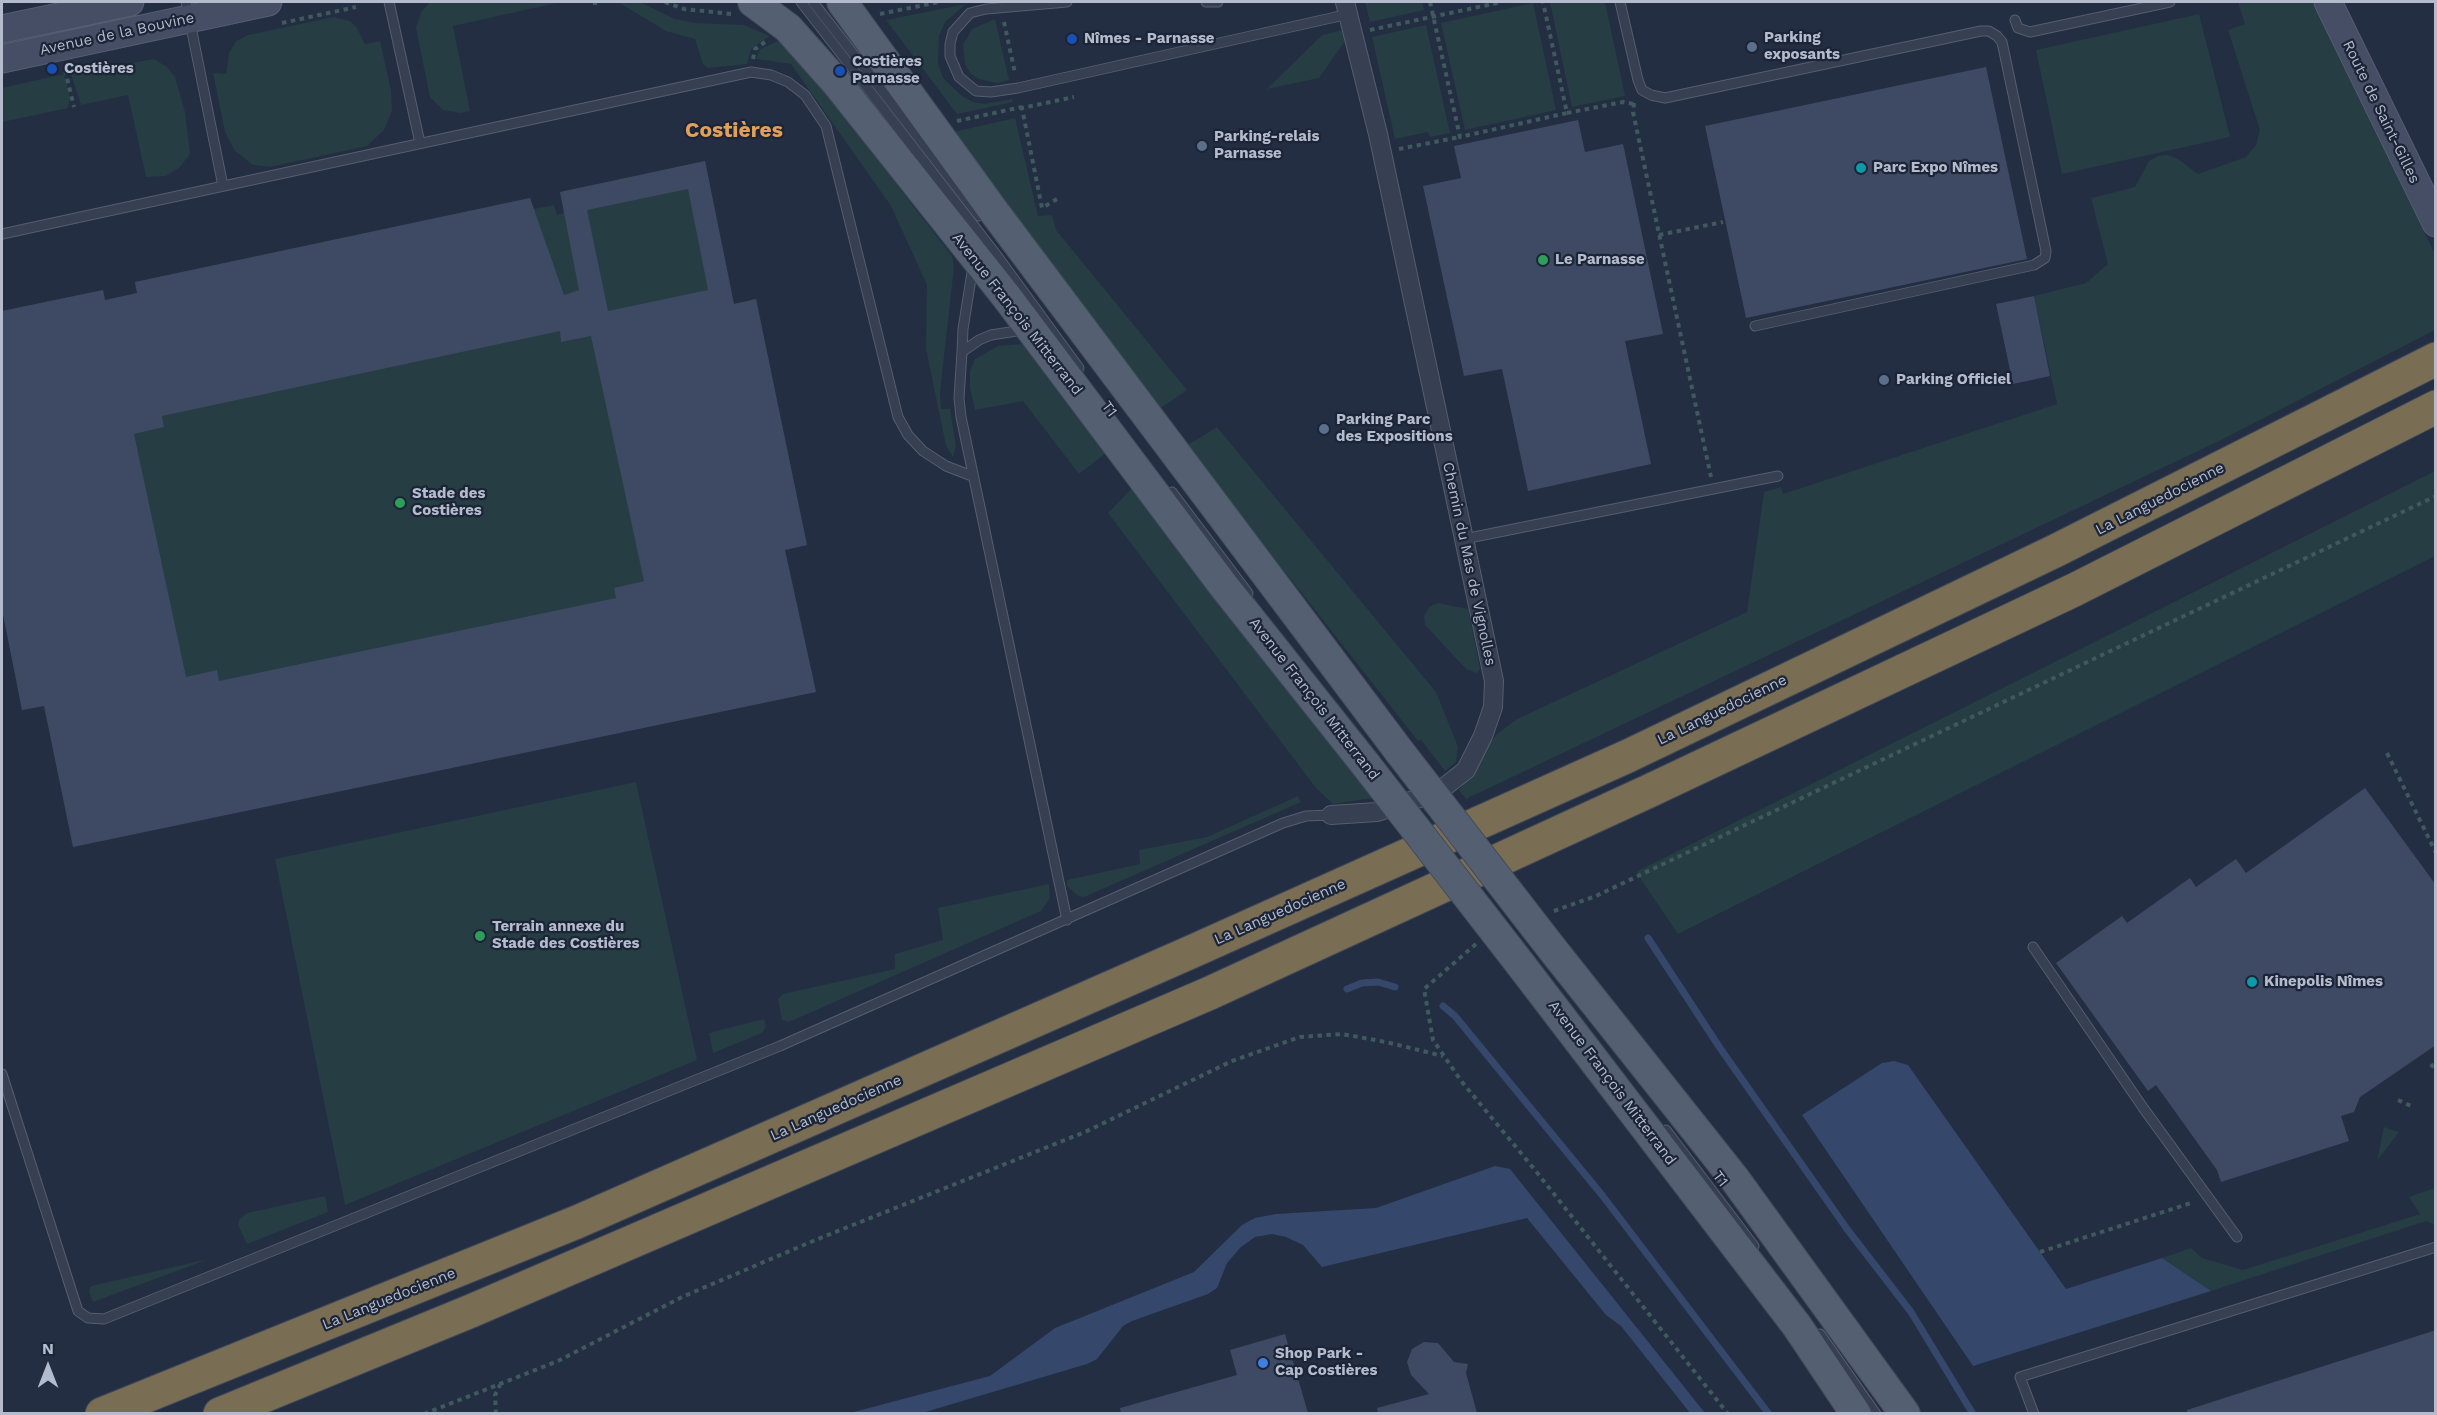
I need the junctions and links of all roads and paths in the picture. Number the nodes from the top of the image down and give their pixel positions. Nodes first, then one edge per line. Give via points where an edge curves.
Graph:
1 (130, 2) edge
2 (388, 2) edge
3 (665, 2) edge
4 (801, 2) edge
5 (813, 2) edge
6 (842, 2) edge
7 (939, 2) edge
8 (1066, 2) edge
9 (1206, 2) edge
10 (1218, 2) edge
11 (1430, 2) edge
12 (1502, 2) edge
13 (1543, 2) edge
14 (1620, 2) edge
15 (2170, 2) edge
16 (2328, 2) edge
17 (356, 7) dead end
18 (745, 8) edge
19 (1347, 8) edge
20 (188, 10) edge
21 (272, 13) edge
22 (1003, 15) dead end
23 (871, 16) dead end
24 (1433, 16) junction
25 (2015, 20) dead end
26 (2, 29) edge
27 (1354, 33) junction
28 (771, 39) dead end
29 (2, 59) edge
30 (64, 66) dead end
31 (751, 72) junction
32 (1016, 77) dead end
33 (1642, 90) junction
34 (1020, 97) dead end
35 (1074, 97) dead end
36 (1634, 104) junction
37 (74, 107) dead end
38 (1022, 108) junction
39 (1567, 113) junction
40 (953, 122) dead end
41 (1460, 137) junction
42 (420, 143) junction
43 (1382, 153) junction
44 (224, 186) junction
45 (1057, 199) dead end
46 (1723, 222) dead end
47 (2436, 223) edge
48 (2, 234) edge
49 (1659, 236) junction
50 (974, 257) junction
51 (1027, 278) dead end
52 (1755, 326) dead end
53 (1031, 330) junction
54 (1071, 332) dead end
55 (962, 352) junction
56 (2436, 359) edge
57 (1083, 374) dead end
58 (2436, 407) edge
59 (972, 476) junction
60 (1778, 476) dead end
61 (1168, 487) dead end
62 (1713, 489) junction
63 (2436, 496) edge
64 (1464, 539) junction
65 (1253, 600) dead end
66 (1345, 722) dead end
67 (2387, 753) dead end
68 (1381, 756) junction
69 (1331, 815) joint
70 (2436, 853) edge
71 (1544, 913) dead end
72 (1066, 920) junction
73 (1479, 942) dead end
74 (2033, 947) dead end
75 (1537, 956) junction
76 (1557, 994) dead end
77 (1444, 1056) junction
78 (2431, 1064) dead end
79 (2436, 1071) edge
80 (2, 1074) edge
81 (2398, 1100) dead end
82 (2411, 1107) dead end
83 (1659, 1121) dead end
84 (1683, 1132) dead end
85 (2209, 1197) junction
86 (1747, 1214) dead end
87 (2237, 1237) dead end
88 (2436, 1247) edge
89 (2040, 1252) dead end
90 (1764, 1258) dead end
91 (1810, 1321) dead end
92 (500, 1384) junction
93 (102, 1413) edge
94 (220, 1413) edge
95 (424, 1413) edge
96 (496, 1413) edge
97 (1728, 1413) edge
98 (1856, 1413) edge
99 (1876, 1413) edge
100 (1892, 1413) edge
101 (1905, 1413) edge
102 (2034, 1413) edge

1 - 26 street, Avenue de la Bouvine
2 - 42 lane
3 - 18 path via 684,9
4 - 57 lane
5 - 51 lane
6 - 68 main road, Avenue François Mitterrand
7 - 23 path
8 - 19 lane via 970,13 953,32 950,44 950,56 959,77 976,91 1018,88
9 - 10 lane
11 - 24 path
12 - 24 path
13 - 39 path
14 - 33 lane
15 - 25 lane via 2030,32 2018,28
16 - 47 street, Route de Saint-Gilles
17 - 21 path
18 - 50 main road, Avenue François Mitterrand via 788,28 836,82
19 - 27 street, Chemin du Mas de Vignolles
20 - 21 street, Avenue de la Bouvine
20 - 29 street, Avenue de la Bouvine
20 - 44 lane
22 - 32 path
24 - 27 path
24 - 41 path
27 - 43 street, Chemin du Mas de Vignolles
28 - 31 path via 755,49
30 - 37 path
31 - 42 lane
31 - 59 lane via 788,82 817,109 826,126 898,417 923,451
33 - 36 path
33 - 52 lane via 1665,98 1981,31 1989,31 2002,42 2045,258 2034,265
34 - 38 path
35 - 38 path
36 - 39 path via 1623,102
36 - 49 path via 1632,112
38 - 40 path
38 - 45 path via 1042,208
39 - 41 path
41 - 43 path
42 - 44 lane
43 - 64 street, Chemin du Mas de Vignolles
44 - 48 lane
46 - 49 path
49 - 62 path
50 - 53 main road, Avenue François Mitterrand
50 - 55 lane
53 - 55 lane via 991,335
53 - 68 main road, Avenue François Mitterrand via 1223,585
54 - 68 lane, T1 / T1
55 - 59 lane via 959,398
56 - 93 highway, La Languedocienne via 2055,551 1617,760 577,1222
58 - 94 highway via 2064,595 1210,993 471,1311
59 - 72 lane
60 - 62 lane
61 - 65 lane
62 - 64 lane
63 - 71 path via 1596,896
64 - 69 street, Chemin du Mas de Vignolles via 1494,681 1493,707 1483,736 1466,770 1438,792 1377,812
66 - 68 lane
67 - 70 path
68 - 75 main road, Avenue François Mitterrand, bridge
69 - 72 lane via 1306,816 1283,823
72 - 80 lane via 780,1046 104,1319 88,1318 78,1311
73 - 77 path via 1424,989 1433,1041
74 - 85 lane
75 - 76 lane
75 - 84 lane
75 - 98 main road, Avenue François Mitterrand
75 - 101 main road, Avenue François Mitterrand via 1734,1178
77 - 92 path via 1342,1034 1300,1037 1261,1050 1085,1132 682,1297 558,1361
77 - 97 path
78 - 79 path
81 - 82 path
83 - 90 lane, T1 / T1
85 - 87 lane
85 - 89 path
86 - 100 lane
88 - 102 lane via 2020,1377
91 - 99 lane
92 - 95 path
92 - 96 path via 495,1395

